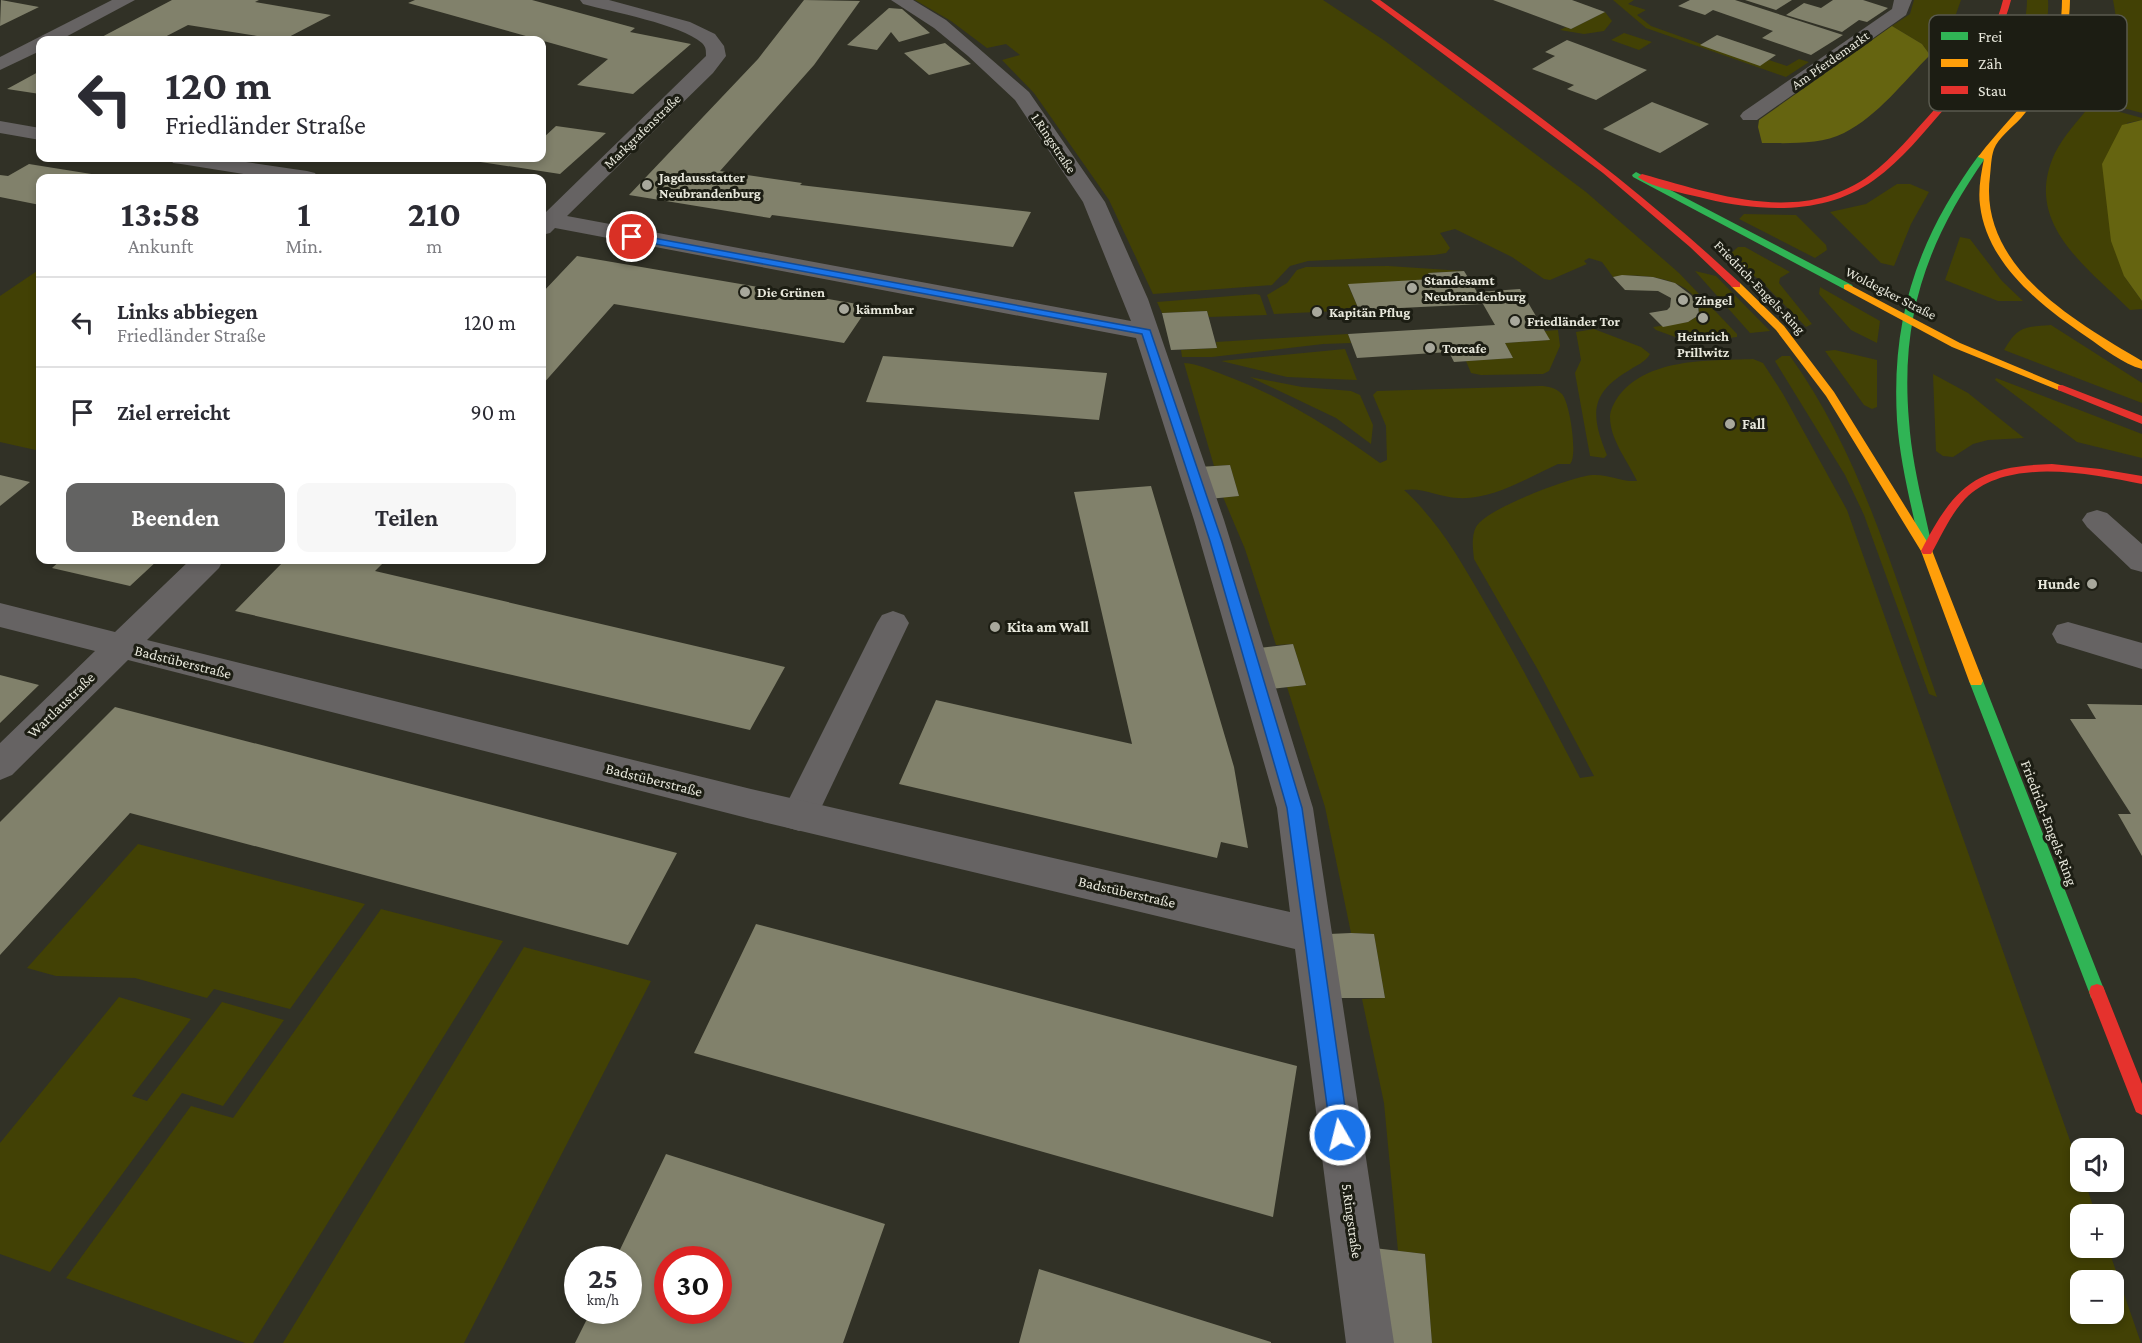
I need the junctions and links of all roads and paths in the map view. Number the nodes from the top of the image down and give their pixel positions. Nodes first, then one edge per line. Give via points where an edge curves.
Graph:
1 (95, 0) edge
2 (589, 0) edge
3 (900, 0) edge
4 (1375, 0) edge
5 (1903, 0) edge
6 (2007, 0) edge
7 (122, 2) edge
8 (2003, 15) edge
9 (55, 36) edge
10 (36, 46) edge
11 (0, 64) edge
12 (1936, 111) edge
13 (2020, 111) edge
14 (1750, 116) dead end
15 (0, 127) edge
16 (36, 133) edge
17 (1571, 141) junction
18 (1990, 148) junction
19 (206, 162) edge
20 (282, 174) edge
21 (1635, 174) junction
22 (546, 220) edge
23 (546, 222) edge
24 (1907, 321) junction
25 (1147, 332) junction
26 (2142, 366) edge
27 (2142, 420) edge
28 (2142, 480) edge
29 (2097, 520) dead end
30 (1927, 551) junction
31 (2142, 561) edge
32 (204, 564) edge
33 (0, 615) edge
34 (893, 623) dead end
35 (2068, 634) dead end
36 (121, 646) junction
37 (2142, 656) edge
38 (0, 765) edge
39 (799, 816) junction
40 (1311, 935) junction
41 (2142, 1106) edge
42 (1370, 1343) edge

1 - 7 street
2 - 22 street, Markgrafenstraße via 683,26 708,38 715,46 716,56
3 - 25 street, 1.Ringstraße via 940,24 1022,96 1094,202
4 - 17 main road, Friedrich-Engels-Ring
5 - 14 street, Am Pferdemarkt via 1900,11
6 - 8 main road
7 - 9 street
10 - 11 street
12 - 21 main road via 1871,178 1847,193 1809,203 1757,203 1701,195
13 - 18 main road, Friedrich-Engels-Ring
15 - 16 street
17 - 21 main road, Friedrich-Engels-Ring
17 - 30 main road, Friedrich-Engels-Ring via 1701,250 1780,328 1830,394
18 - 24 main road, Friedrich-Engels-Ring via 1955,193 1933,231
18 - 26 main road via 1984,189 1986,212 1992,234 2004,254 2026,280 2065,314
19 - 20 street
21 - 24 main road, Woldegker Straße
23 - 25 street
24 - 27 main road, Woldegker Straße via 1977,355
24 - 30 main road, Friedrich-Engels-Ring via 1902,375 1906,447
25 - 40 street, 5.Ringstraße via 1216,543 1295,808
28 - 30 main road via 2061,470 2001,474 1969,489 1946,516
29 - 31 street
30 - 41 main road, Friedrich-Engels-Ring
32 - 36 street, Wartlaustraße
33 - 36 street, Badstüberstraße
34 - 39 street
35 - 37 street
36 - 38 street, Wartlaustraße
36 - 39 street, Badstüberstraße
39 - 40 street, Badstüberstraße
40 - 42 street, 5.Ringstraße

